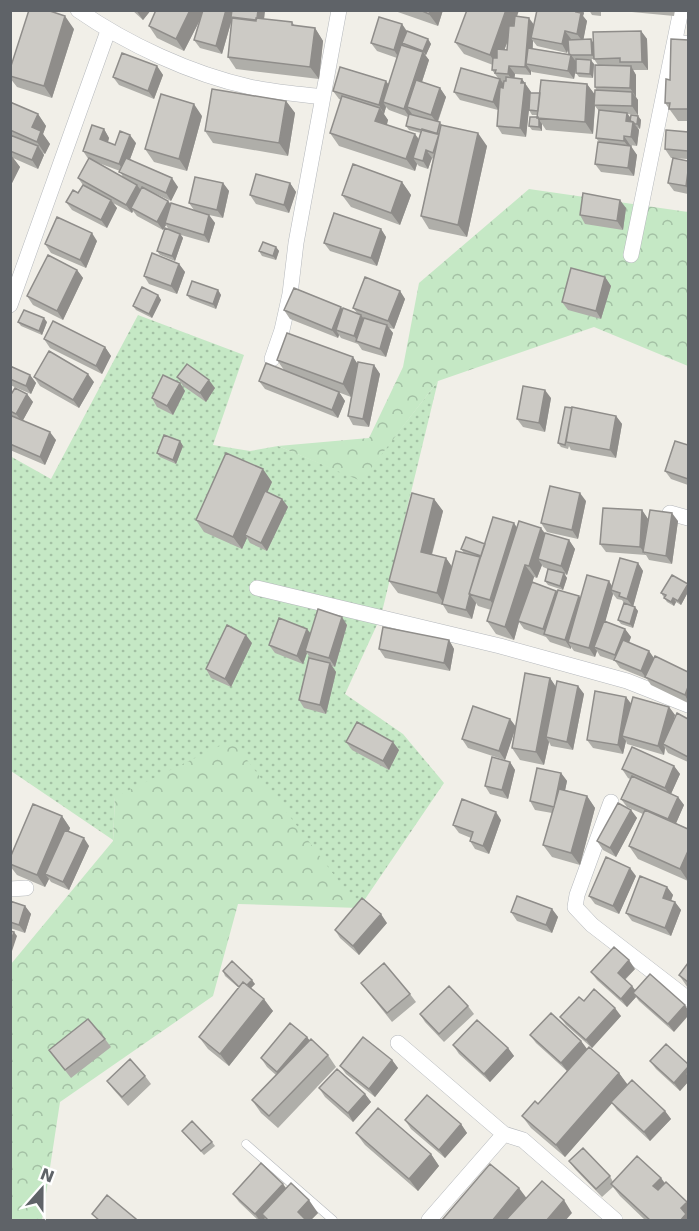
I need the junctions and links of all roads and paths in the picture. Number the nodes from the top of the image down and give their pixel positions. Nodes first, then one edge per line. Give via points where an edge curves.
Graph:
1 (78, 10) edge
2 (339, 10) edge
3 (681, 10) edge
4 (108, 31) junction
5 (682, 39) edge
6 (323, 97) junction
7 (631, 255) dead end
8 (10, 305) edge
9 (272, 359) dead end
10 (670, 513) edge
11 (688, 518) edge
12 (257, 588) dead end
13 (688, 705) edge
14 (611, 802) dead end
15 (26, 888) dead end
16 (10, 889) edge
17 (688, 999) edge
18 (399, 1042) dead end
19 (504, 1134) junction
20 (246, 1144) dead end
21 (333, 1221) edge
22 (429, 1221) edge
23 (615, 1221) edge

1 - 4 street
2 - 6 street
3 - 5 street
4 - 6 street via 180,65 249,87
4 - 8 street
5 - 7 street
6 - 9 street via 290,294
10 - 11 street
12 - 13 street via 500,646 627,681
14 - 17 street via 575,907 592,925
15 - 16 street
18 - 19 street
19 - 22 street
19 - 23 street via 523,1140
20 - 21 lane

